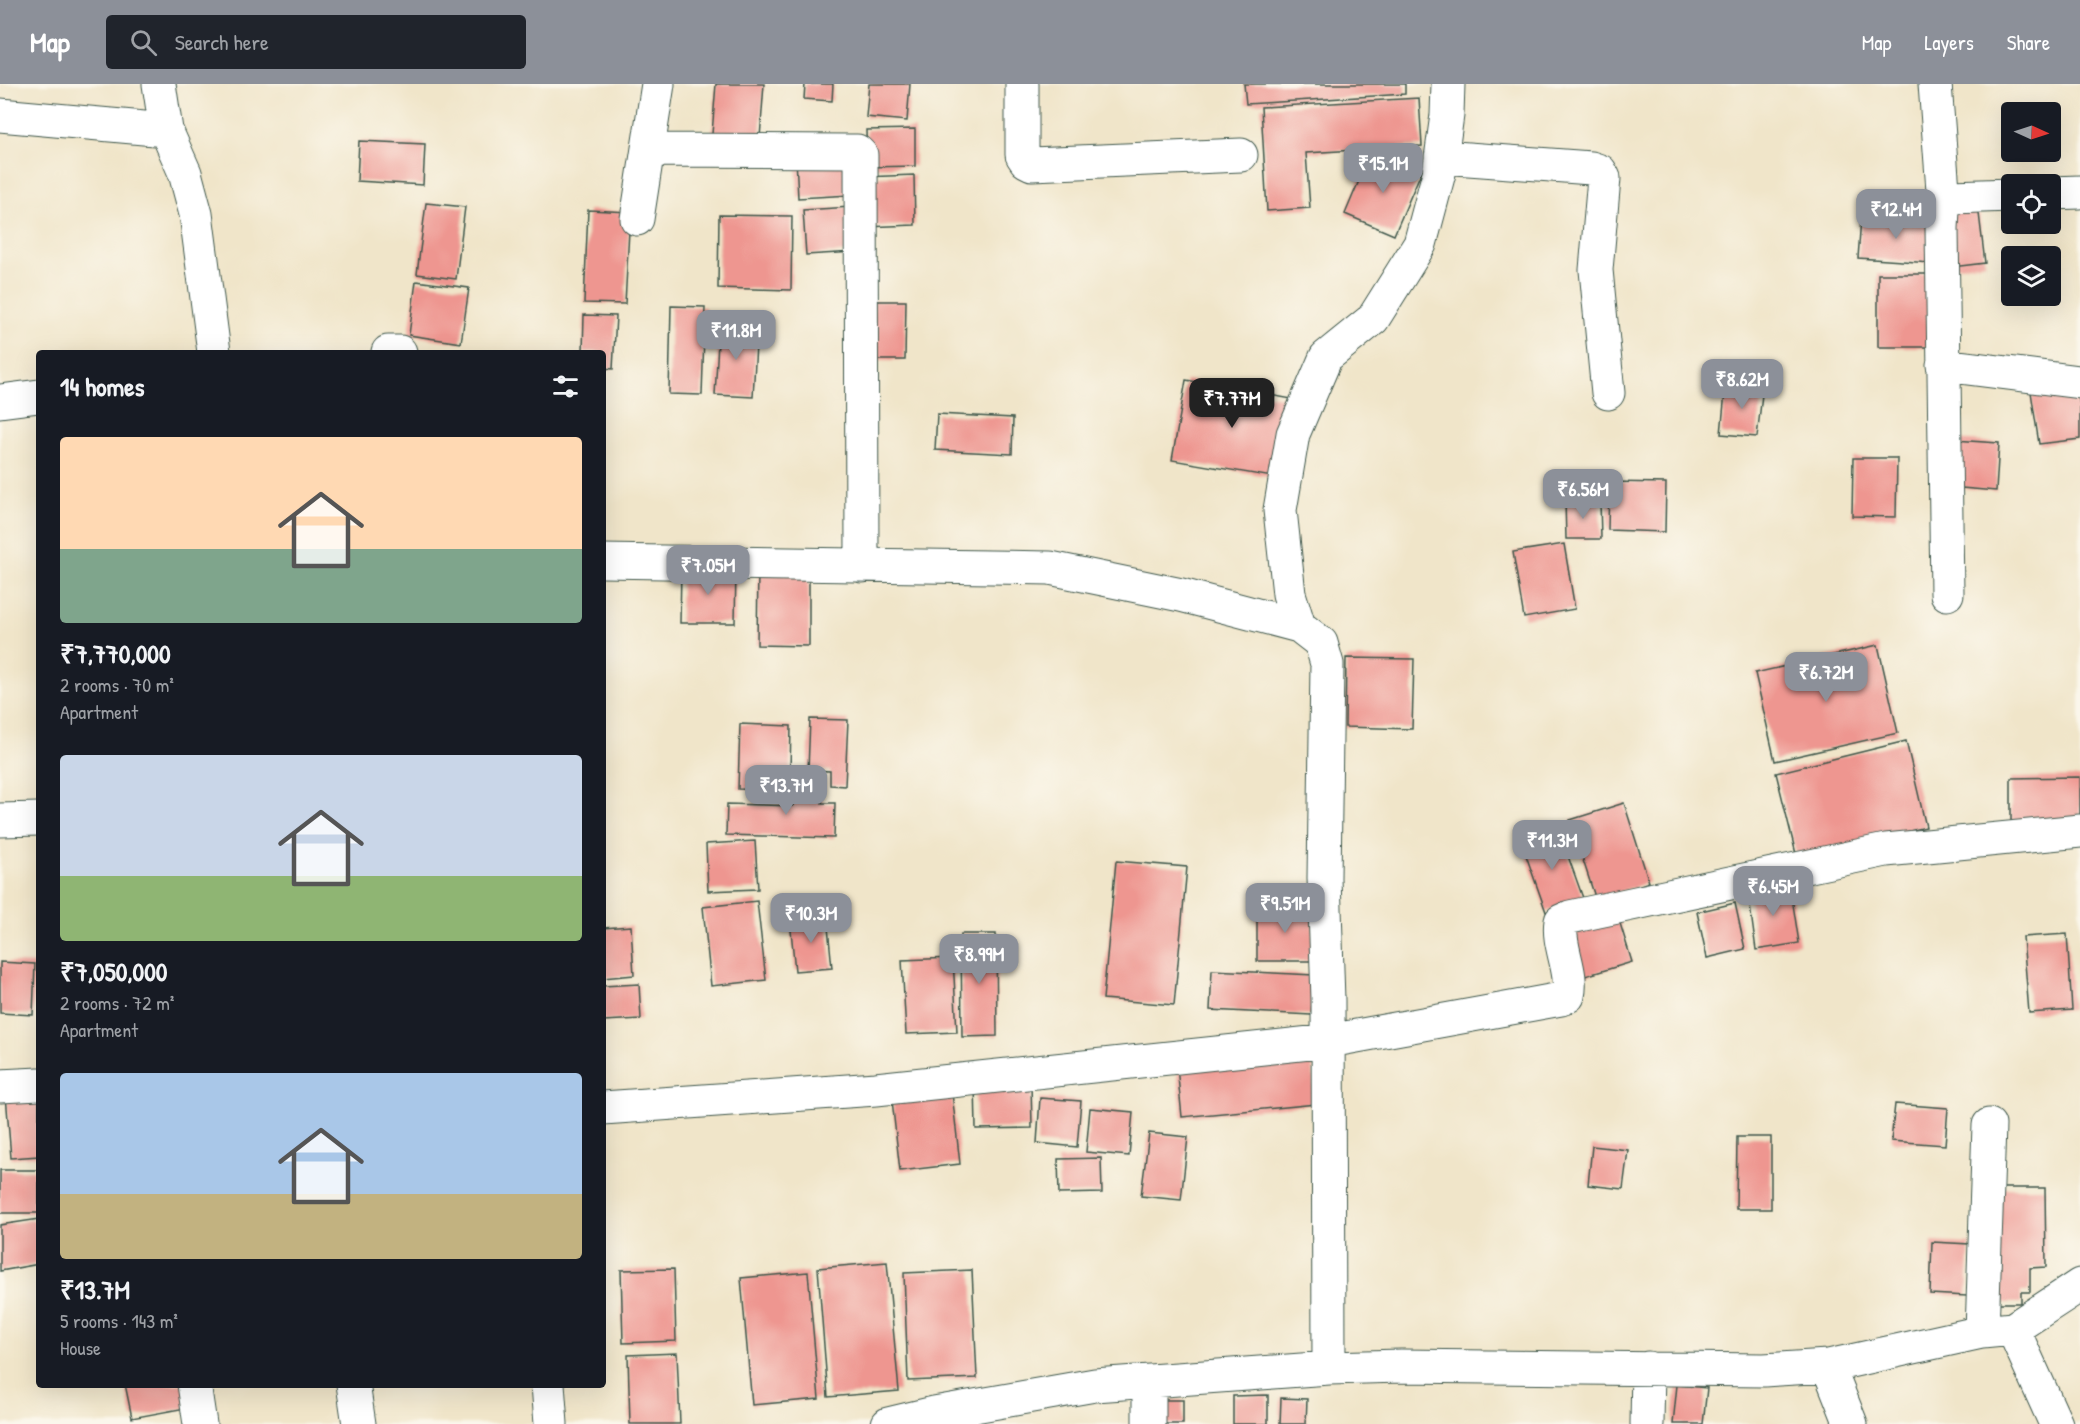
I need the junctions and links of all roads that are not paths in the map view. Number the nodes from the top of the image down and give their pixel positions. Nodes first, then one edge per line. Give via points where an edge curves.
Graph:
1 (159, 84) edge
2 (658, 84) edge
3 (1022, 84) edge
4 (1448, 84) edge
5 (1935, 84) edge
6 (0, 115) edge
7 (166, 130) junction
8 (648, 150) junction
9 (1240, 155) dead end
10 (1441, 157) junction
11 (2080, 192) edge
12 (2061, 193) edge
13 (1947, 194) junction
14 (2001, 195) edge
15 (637, 219) dead end
16 (214, 350) edge
17 (1943, 365) junction
18 (2080, 382) edge
19 (1608, 393) dead end
20 (36, 396) edge
21 (0, 401) edge
22 (606, 561) edge
23 (862, 566) junction
24 (1947, 594) dead end
25 (1299, 626) junction
26 (36, 819) edge
27 (0, 820) edge
28 (2080, 831) edge
29 (1329, 1041) junction
30 (36, 1084) edge
31 (0, 1086) edge
32 (606, 1108) edge
33 (1989, 1125) dead end
34 (2080, 1285) edge
35 (1998, 1331) junction
36 (1828, 1366) junction
37 (1329, 1368) junction
38 (1648, 1368) junction
39 (1149, 1381) junction
40 (195, 1388) edge
41 (354, 1388) edge
42 (548, 1388) edge
43 (200, 1424) edge
44 (359, 1424) edge
45 (551, 1424) edge
46 (888, 1424) edge
47 (1149, 1424) edge
48 (1647, 1424) edge
49 (1851, 1424) edge
50 (2056, 1424) edge

1 - 7 street
2 - 8 street
3 - 9 street via 1022,155 1032,164
4 - 10 street
5 - 13 street via 1942,190
6 - 7 street
7 - 16 street via 185,173 196,214
8 - 15 street
8 - 23 street via 856,151 861,155
10 - 19 street via 1600,171 1604,178 1596,270
10 - 25 street via 1420,244 1373,319 1326,357 1293,434 1280,510 1289,594
11 - 12 street
13 - 14 street
13 - 17 street via 1942,228
17 - 18 street
17 - 24 street
20 - 21 street
22 - 23 street
23 - 25 street via 1050,568
25 - 29 street via 1321,643 1327,664 1324,878
26 - 27 street
28 - 29 street via 1886,850 1570,917 1561,921 1559,931 1571,986 1568,996
29 - 32 street via 876,1089
29 - 37 street
30 - 31 street
33 - 35 street
34 - 35 street
35 - 36 street
35 - 50 street
36 - 38 street via 1764,1370
36 - 49 street
37 - 38 street
37 - 39 street
38 - 48 street
39 - 46 street via 1095,1385
39 - 47 street
40 - 43 street
41 - 44 street
42 - 45 street

